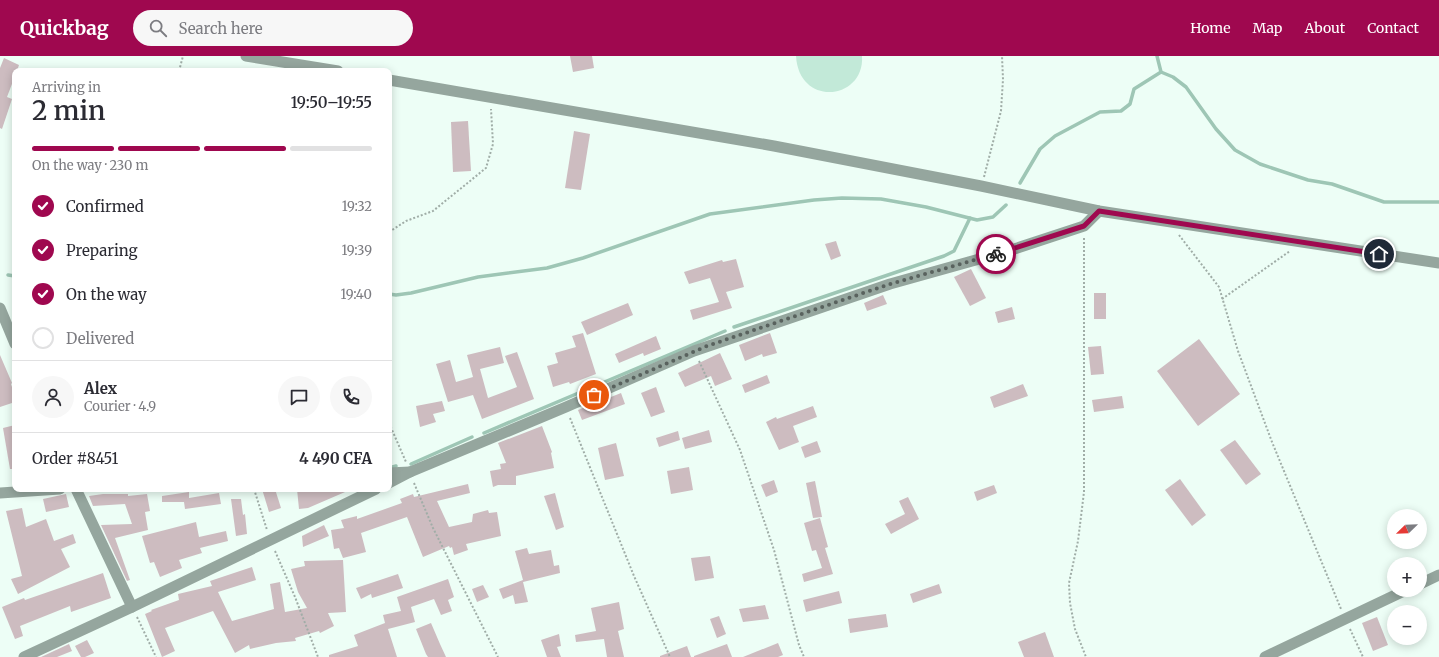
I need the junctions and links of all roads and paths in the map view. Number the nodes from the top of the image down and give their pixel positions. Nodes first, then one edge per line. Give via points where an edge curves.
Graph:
1 (183, 56) edge
2 (246, 56) edge
3 (1002, 56) edge
4 (180, 68) edge
5 (320, 68) edge
6 (392, 80) edge
7 (491, 97) junction
8 (981, 186) junction
9 (1099, 211) junction
10 (1169, 222) junction
11 (1084, 226) junction
12 (392, 230) edge
13 (1303, 242) junction
14 (1439, 263) edge
15 (1222, 298) junction
16 (0, 308) edge
17 (12, 337) edge
18 (694, 351) junction
19 (566, 407) junction
20 (392, 430) edge
21 (410, 472) junction
22 (392, 473) edge
23 (392, 481) edge
24 (15, 492) edge
25 (77, 492) edge
26 (255, 492) edge
27 (370, 492) edge
28 (0, 493) edge
29 (270, 541) junction
30 (1439, 575) edge
31 (1427, 581) edge
32 (1391, 597) edge
33 (132, 607) junction
34 (1345, 619) junction
35 (24, 657) edge
36 (156, 657) edge
37 (318, 657) edge
38 (498, 657) edge
39 (670, 657) edge
40 (804, 657) edge
41 (1086, 657) edge
42 (1265, 657) edge
43 (1363, 657) edge

1 - 4 path
2 - 5 street
3 - 8 path via 1001,111
6 - 7 street
7 - 8 street via 774,146
7 - 12 path via 493,144 486,168 433,211 406,221
8 - 9 street
9 - 10 street
9 - 11 street
10 - 13 street
10 - 15 path via 1219,287
11 - 18 street via 1008,251 890,284
11 - 41 path via 1084,492 1069,583 1075,629
13 - 14 street
13 - 15 path
15 - 34 path via 1238,351 1272,442
16 - 17 street
18 - 19 street
18 - 40 path via 740,450 774,550
19 - 21 street
19 - 39 path via 634,576
20 - 21 path
21 - 22 street
21 - 23 street
21 - 38 path via 433,528
24 - 28 street
25 - 33 street
26 - 29 path
27 - 29 street
29 - 33 street
29 - 37 path
30 - 31 street
32 - 34 street
33 - 35 street
33 - 36 path
34 - 42 street
34 - 43 path

